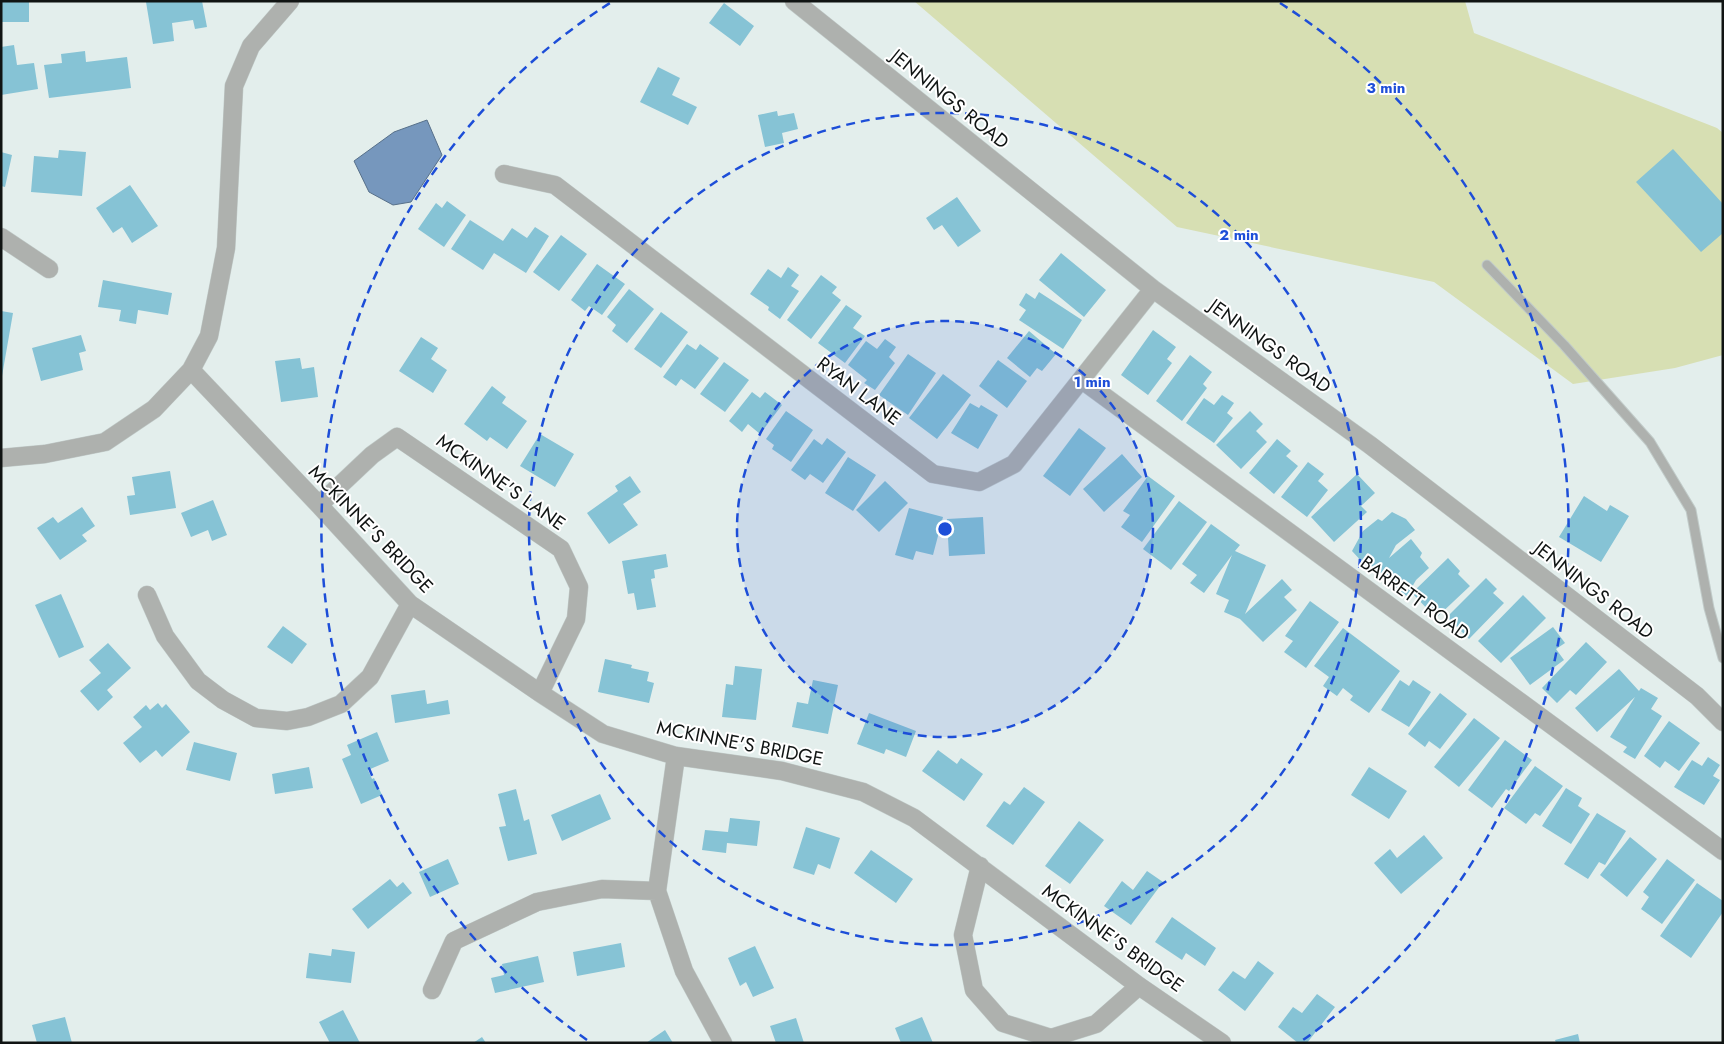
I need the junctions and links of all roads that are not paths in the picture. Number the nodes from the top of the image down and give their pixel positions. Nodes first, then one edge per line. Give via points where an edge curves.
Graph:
1 (290, 1) edge
2 (794, 1) edge
3 (504, 174) dead end
4 (1, 237) edge
5 (1487, 265) dead end
6 (49, 268) dead end
7 (1153, 289) junction
8 (191, 370) junction
9 (1082, 380) junction
10 (1, 458) edge
11 (319, 504) junction
12 (147, 595) dead end
13 (410, 604) junction
14 (1723, 658) edge
15 (540, 693) junction
16 (1723, 722) edge
17 (676, 756) junction
18 (1723, 851) edge
19 (980, 866) junction
20 (657, 891) junction
21 (1139, 986) junction
22 (432, 990) dead end
23 (724, 1043) edge
24 (1222, 1043) edge

1 - 8 street via 251,46 234,86 226,248 209,336
2 - 7 street, JENNINGS ROAD
3 - 9 street, RYAN LANE via 555,185 933,474 979,482 1014,464
4 - 6 street
5 - 14 lane via 1564,345 1655,450 1691,510 1709,608
7 - 9 street, RYAN LANE
7 - 16 street, JENNINGS ROAD via 1370,445 1697,696
8 - 10 street via 154,409 105,442 45,454
8 - 11 street, MCKINNE'S BRIDGE
9 - 18 street, BARRETT ROAD
11 - 13 street, MCKINNE'S BRIDGE
11 - 15 street, MCKINNE'S LANE via 372,455 397,437 561,549 579,587 576,619
12 - 13 street via 165,636 198,682 256,718 287,720 308,717 340,704 370,677
13 - 15 street, MCKINNE'S BRIDGE
15 - 17 street, MCKINNE'S BRIDGE via 603,734
17 - 19 street, MCKINNE'S BRIDGE via 782,771 863,792 914,818
17 - 20 street
19 - 21 street, MCKINNE'S BRIDGE
19 - 21 street via 963,935 974,990 1003,1023 1051,1038 1096,1024
20 - 22 street via 602,889 537,902 454,940
20 - 23 street via 684,971
21 - 24 street, MCKINNE'S BRIDGE

